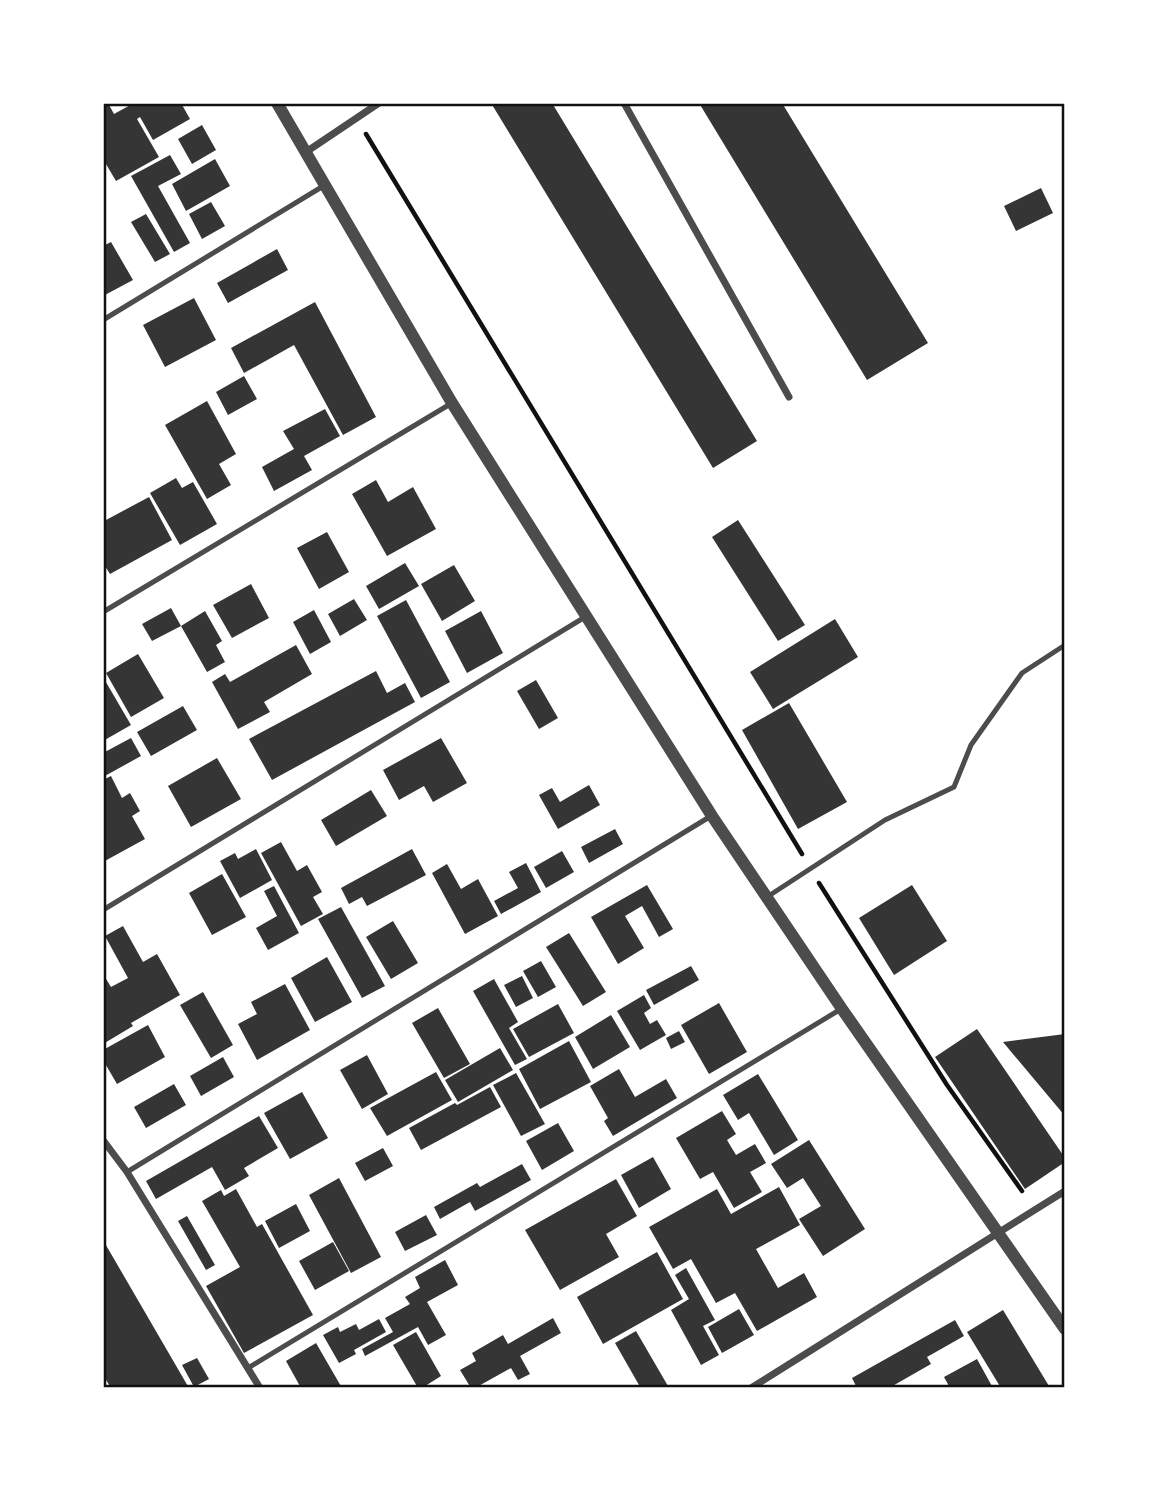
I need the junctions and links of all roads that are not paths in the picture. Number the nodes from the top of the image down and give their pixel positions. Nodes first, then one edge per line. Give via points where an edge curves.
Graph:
1 (276, 103) edge
2 (379, 103) edge
3 (624, 103) edge
4 (306, 152) junction
5 (325, 185) junction
6 (103, 320) edge
7 (789, 397) dead end
8 (452, 403) junction
9 (103, 612) edge
10 (586, 617) junction
11 (1065, 645) edge
12 (712, 816) junction
13 (766, 897) junction
14 (103, 910) edge
15 (842, 1009) junction
16 (103, 1140) edge
17 (127, 1171) junction
18 (1065, 1191) edge
19 (998, 1234) junction
20 (1065, 1329) edge
21 (248, 1368) junction
22 (260, 1388) edge
23 (751, 1388) edge

1 - 4 street
2 - 4 street
3 - 7 street
4 - 5 street
5 - 6 lane
5 - 8 street
8 - 9 lane
8 - 10 street
10 - 12 street
10 - 14 lane
11 - 13 lane via 1022,673 971,745 954,787 884,820
12 - 13 street
12 - 17 lane
13 - 15 street
15 - 19 street
15 - 21 lane
16 - 17 street
17 - 21 street
18 - 19 street
19 - 20 street
19 - 23 street
21 - 22 street

